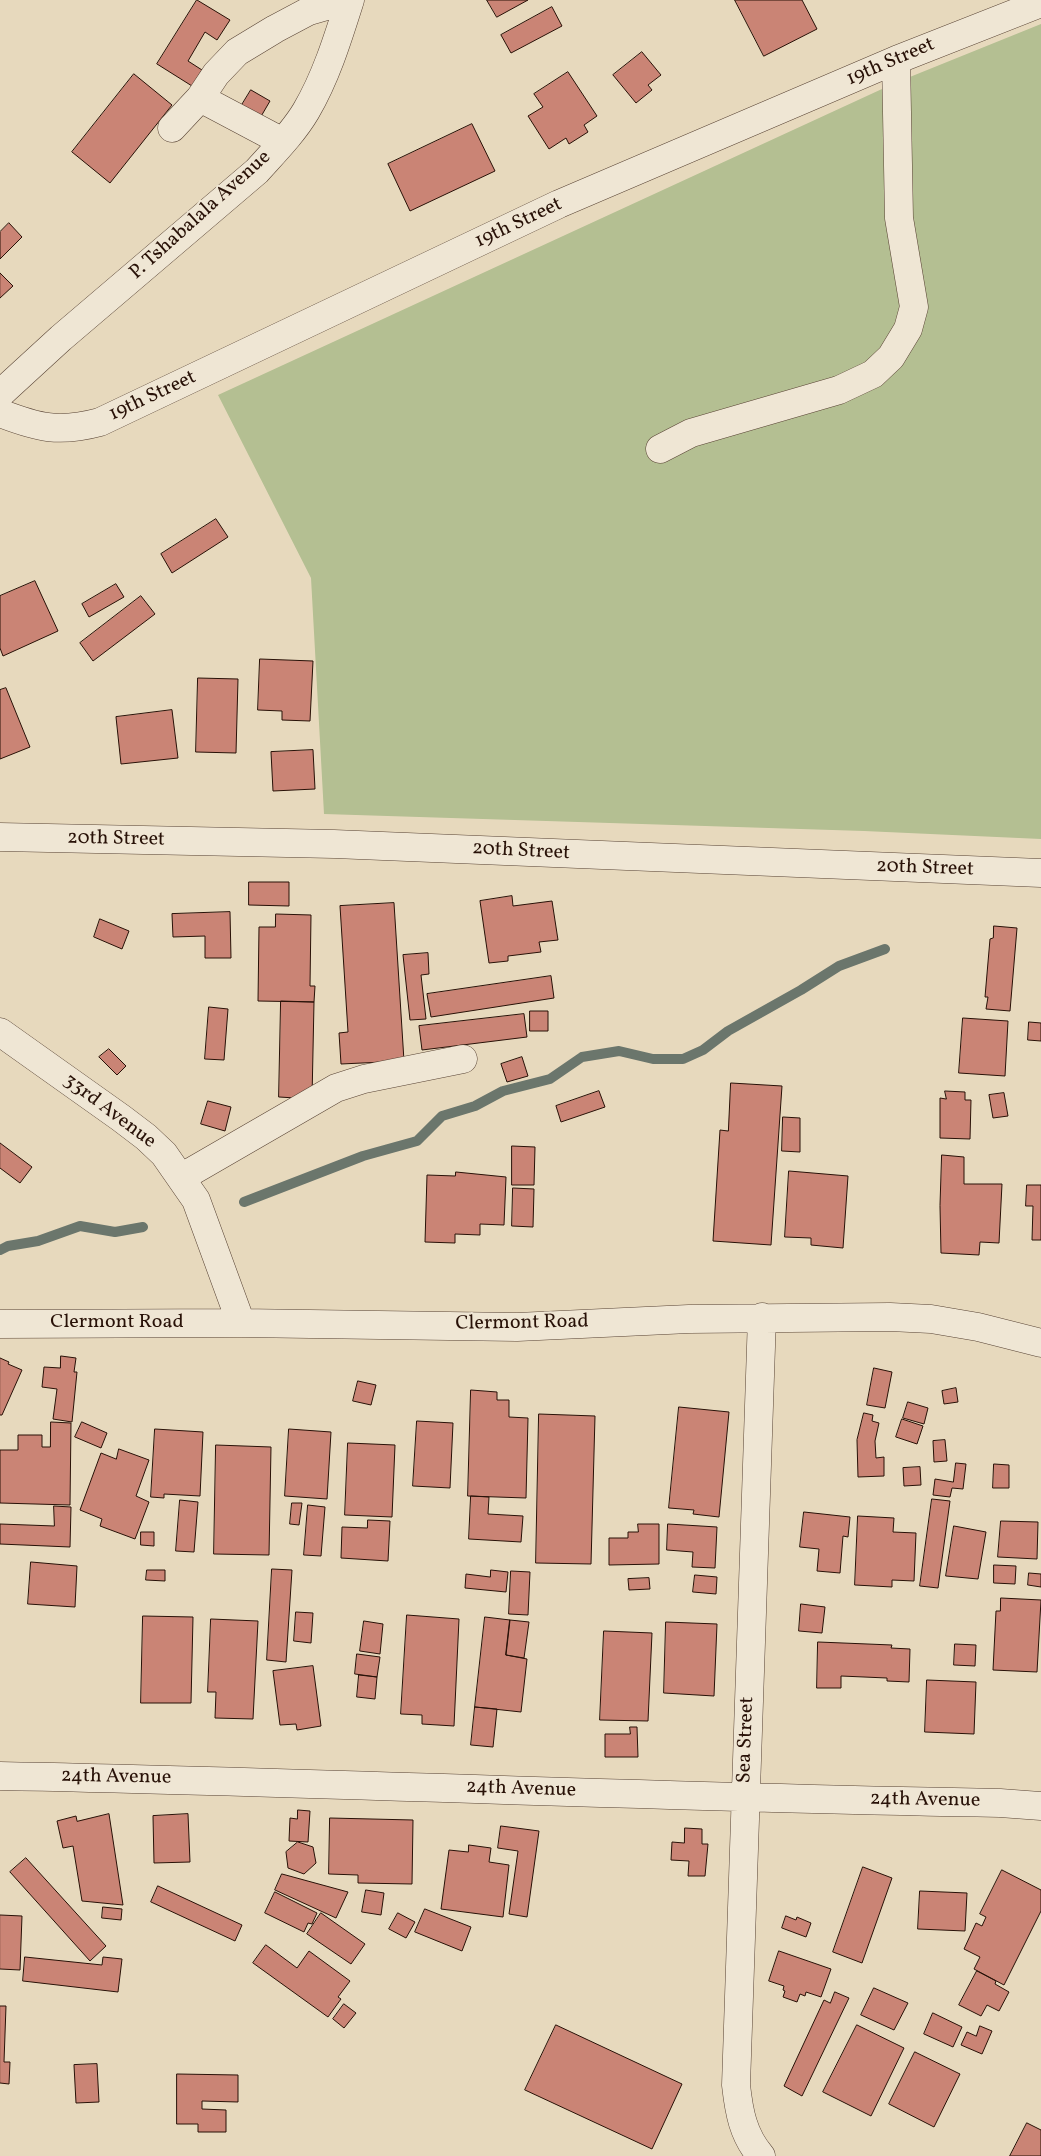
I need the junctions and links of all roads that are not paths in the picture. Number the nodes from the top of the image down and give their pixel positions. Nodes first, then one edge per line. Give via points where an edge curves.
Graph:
1 (348, 0) edge
2 (1041, 2) edge
3 (896, 60) junction
4 (200, 98) junction
5 (172, 128) dead end
6 (283, 142) junction
7 (0, 394) edge
8 (0, 413) edge
9 (660, 449) dead end
10 (0, 837) edge
11 (1041, 873) edge
12 (0, 1032) edge
13 (463, 1059) dead end
14 (182, 1177) junction
15 (762, 1317) junction
16 (241, 1323) junction
17 (0, 1324) edge
18 (1041, 1343) edge
19 (0, 1776) edge
20 (745, 1798) junction
21 (1041, 1806) edge
22 (761, 2156) edge

1 - 4 street via 309,12 275,28 237,52 216,74
1 - 6 street, P. Tshabalala Avenue via 334,52 306,111
2 - 3 street, 19th Street
3 - 8 street, 19th Street via 560,204 100,422 75,428 52,428 30,425
3 - 9 street via 899,218 914,307 908,328 892,357 873,374 839,390 691,433
4 - 5 street
4 - 6 street
6 - 7 street, P. Tshabalala Avenue via 257,171
10 - 11 street, 20th Street via 363,846
12 - 14 street, 33rd Avenue via 146,1137
13 - 14 street via 364,1079 336,1088
14 - 16 street, 33rd Avenue via 196,1200
15 - 16 street, Clermont Road via 517,1327
15 - 18 street, Clermont Road via 931,1319
15 - 20 street, Sea Street
16 - 17 street, Clermont Road
19 - 20 street, 24th Avenue via 236,1780
20 - 21 street, 24th Avenue via 1000,1802
20 - 22 street, Sea Street via 736,2085 739,2114

